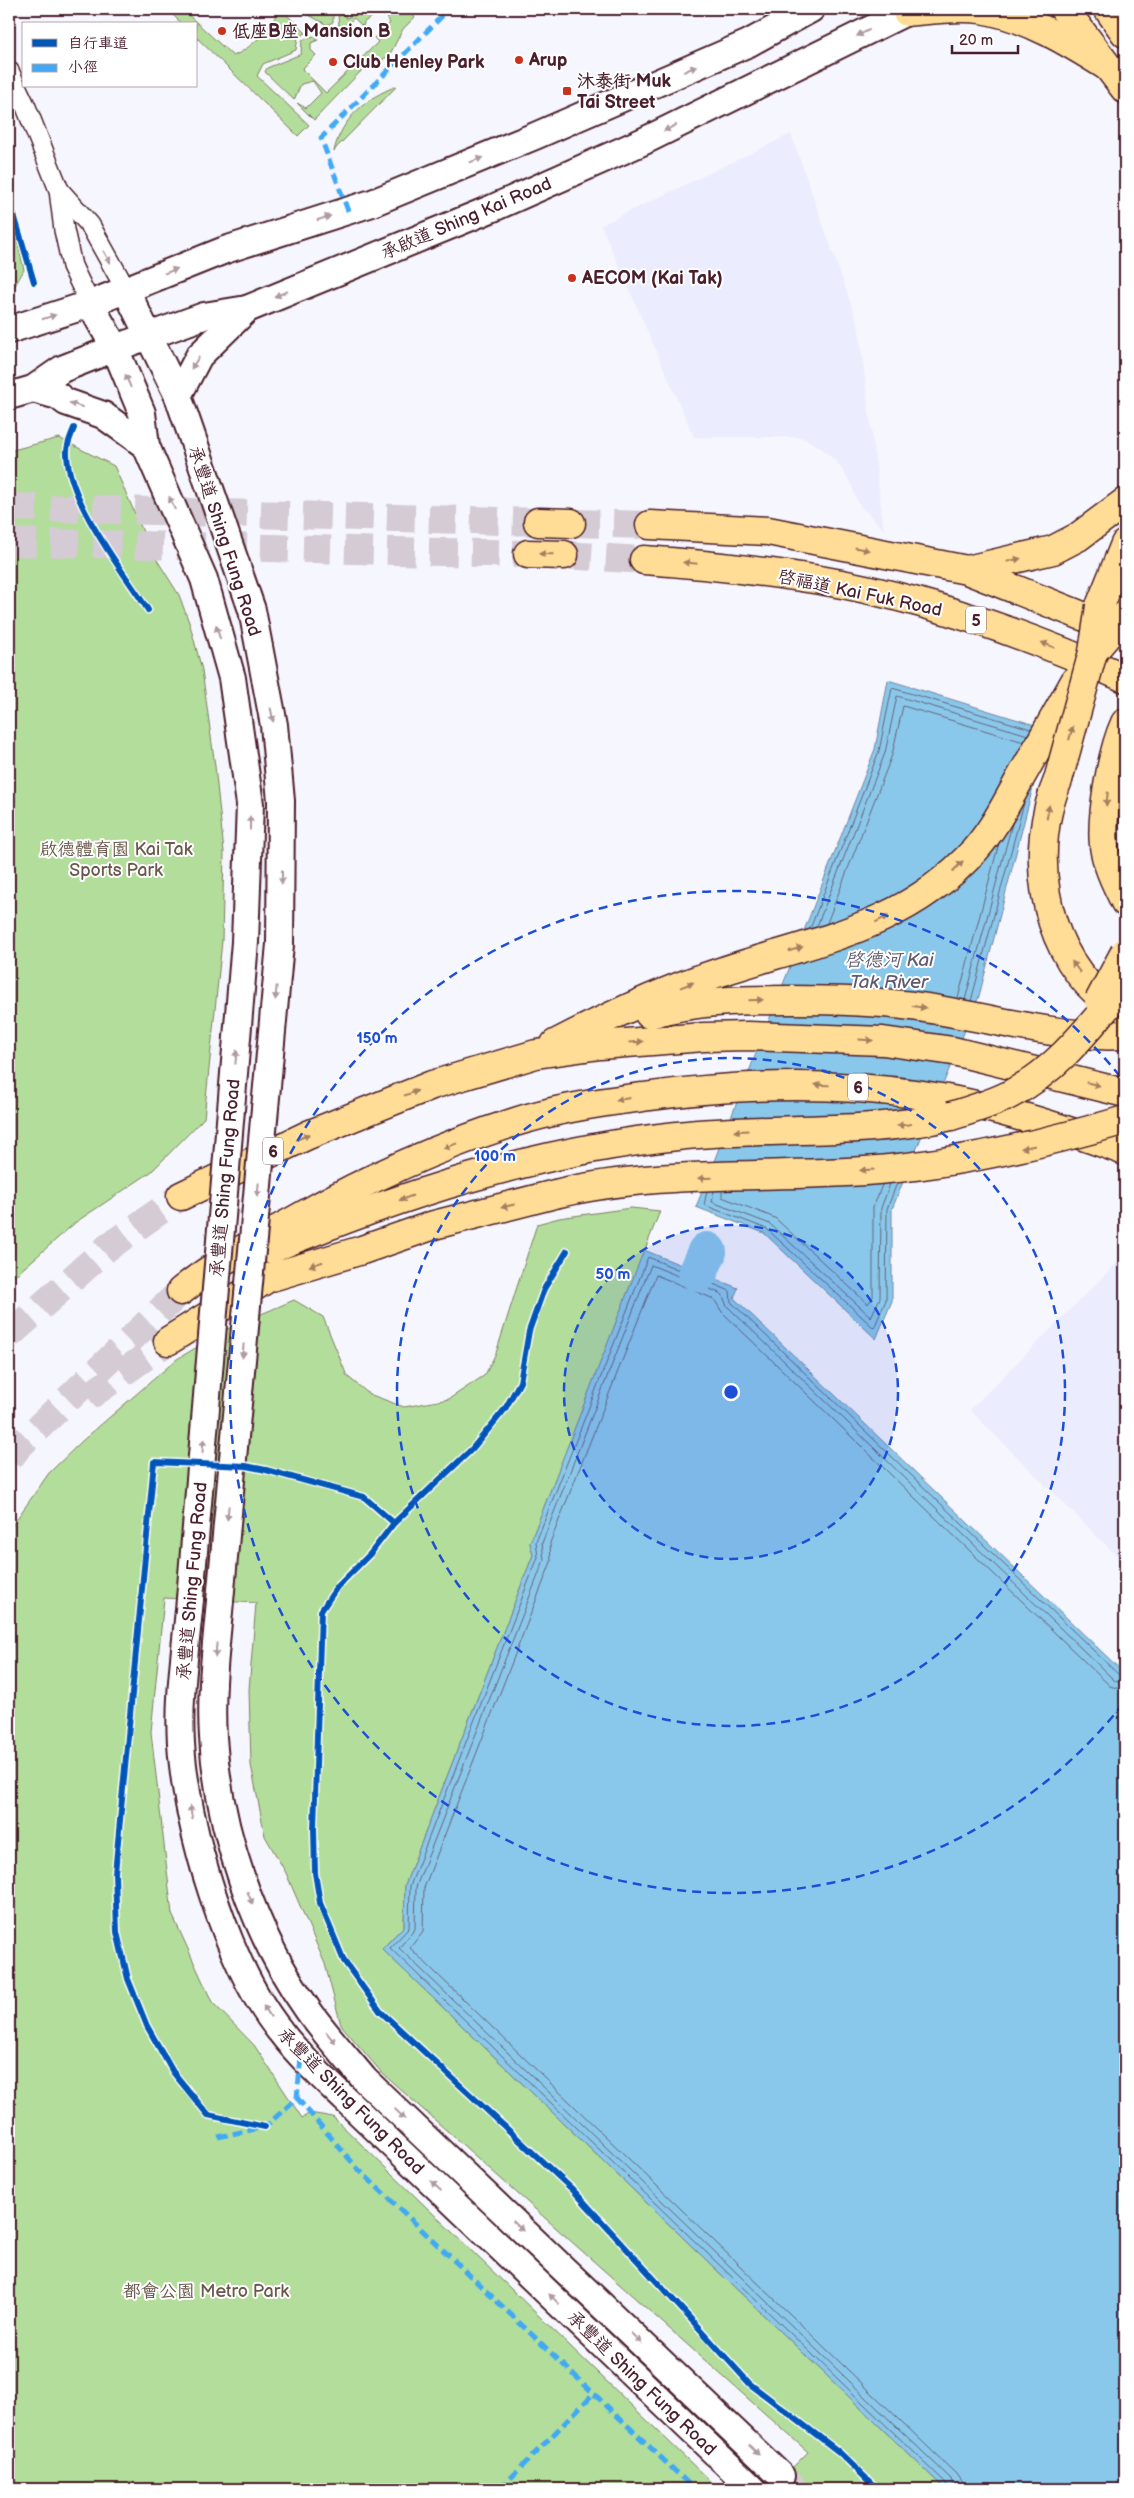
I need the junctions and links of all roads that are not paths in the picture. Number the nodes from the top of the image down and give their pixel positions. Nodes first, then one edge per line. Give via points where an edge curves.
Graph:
1 (811, 9) edge
2 (1064, 9) edge
3 (909, 10) edge
4 (9, 71) edge
5 (1119, 80) edge
6 (59, 190) junction
7 (125, 288) junction
8 (90, 304) junction
9 (247, 309) junction
10 (9, 330) edge
11 (149, 336) junction
12 (115, 348) junction
13 (21, 392) edge
14 (178, 396) junction
15 (146, 446) junction
16 (1125, 502) edge
17 (538, 522) tunnel mouth
18 (571, 523) tunnel mouth
19 (650, 525) tunnel mouth
20 (1125, 544) edge
21 (528, 554) tunnel mouth
22 (564, 555) tunnel mouth
23 (644, 560) tunnel mouth
24 (967, 570) junction
25 (1125, 612) edge
26 (1125, 634) edge
27 (1093, 652) junction
28 (1125, 678) edge
29 (1122, 729) edge
30 (1125, 902) edge
31 (1125, 952) edge
32 (1125, 985) edge
33 (1125, 1009) edge
34 (1101, 1038) edge
35 (536, 1054) junction
36 (1125, 1093) edge
37 (1125, 1120) edge
38 (1125, 1151) edge
39 (181, 1196) tunnel mouth
40 (168, 1341) tunnel mouth
41 (781, 2476) tunnel mouth
42 (753, 2489) edge

7 -> 1 main road via 225,250 381,200 749,43
2 - 5 highway
3 - 5 highway via 979,9 1026,22 1076,47
3 -> 9 main road, 承啟道 Shing Kai Road via 635,145
4 - 6 street
6 -> 7 street via 90,225
6 - 8 street via 72,266
7 - 8 main road
7 - 11 main road, 承豐道 Shing Fung Road
10 -> 8 main road
8 - 12 main road, 承豐道 Shing Fung Road
9 - 11 main road, 承啟道 Shing Kai Road via 204,316
9 -> 14 main road via 203,351
11 - 12 main road, 承啟道 Shing Kai Road
11 - 14 main road, 承豐道 Shing Fung Road
12 - 13 main road, 承啟道 Shing Kai Road via 62,369
15 -> 12 main road, 承豐道 Shing Fung Road via 142,413
15 -> 13 main road via 103,415 52,394
14 -> 41 main road, 承豐道 Shing Fung Road, bridge via 252,610 274,724 281,801 280,944 213,1684 213,1737 218,1788 233,1852 251,1902 282,1968 308,2010 365,2080
42 -> 15 main road, 承豐道 Shing Fung Road, bridge via 302,2057 279,2030 253,1990 221,1919 194,1828 181,1743 245,942 250,804 232,678 204,579
24 -> 16 highway via 1053,550
17 - 18 highway
19 -> 24 highway, 5 via 768,531
20 - 27 highway, bridge via 1100,606
22 -> 21 highway
28 -> 23 highway, 啓福道 Kai Fuk Road / 5 via 1036,640 882,594 774,574
24 - 26 highway, 5
25 - 27 highway, bridge
33 -> 27 highway, bridge via 1099,995 1072,962 1054,927 1044,886 1048,810
35 -> 27 highway, bridge via 598,1022 716,973 882,920 920,897 975,850 996,823
29 -> 30 highway via 1106,800 1104,841 1110,871
31 - 34 highway, bridge
32 - 34 highway, bridge
35 -> 34 highway via 661,1010 708,1002 836,1000 912,1006
34 - 38 highway, 6, bridge via 1010,1094 977,1108 887,1127 678,1136 570,1152 436,1187 358,1214 210,1275 181,1291 210,1267 346,1190 415,1158 516,1122 589,1104 727,1087 851,1086 924,1095 1042,1122
35 -> 36 highway, 6 via 600,1045 695,1038 808,1037 883,1041 953,1051
39 -> 35 highway, 6 via 308,1134 366,1110 432,1085
37 -> 40 highway, bridge via 1036,1145 922,1166 636,1182 555,1194 434,1225 268,1278

